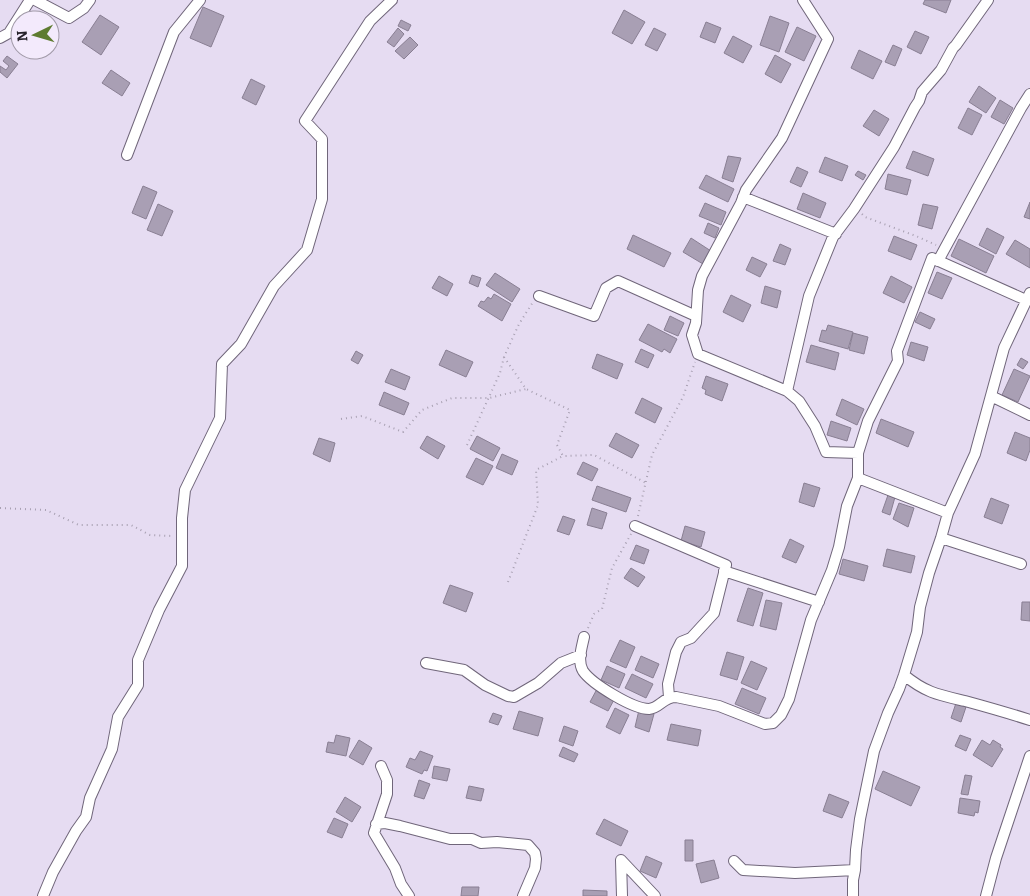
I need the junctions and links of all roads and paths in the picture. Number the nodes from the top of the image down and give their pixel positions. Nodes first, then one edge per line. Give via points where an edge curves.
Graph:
1 (30, 0) edge
2 (35, 0) edge
3 (90, 0) edge
4 (200, 0) edge
5 (392, 0) edge
6 (803, 0) edge
7 (988, 0) edge
8 (0, 38) edge
9 (1030, 94) edge
10 (127, 155) dead end
11 (743, 197) junction
12 (854, 209) junction
13 (836, 234) junction
14 (944, 249) junction
15 (938, 261) junction
16 (539, 296) joint
17 (1027, 303) edge
18 (696, 316) junction
19 (698, 354) junction
20 (504, 357) junction
21 (526, 389) junction
22 (787, 391) junction
23 (991, 396) junction
24 (489, 398) junction
25 (1030, 415) edge
26 (341, 419) dead end
27 (467, 444) dead end
28 (858, 453) junction
29 (563, 456) junction
30 (858, 478) junction
31 (646, 483) junction
32 (0, 508) edge
33 (948, 513) junction
34 (635, 526) junction
35 (182, 536) junction
36 (941, 538) junction
37 (1022, 564) dead end
38 (724, 571) junction
39 (508, 582) dead end
40 (819, 602) junction
41 (584, 637) joint
42 (581, 655) junction
43 (426, 663) dead end
44 (904, 675) junction
45 (669, 697) junction
46 (1030, 720) edge
47 (1030, 756) edge
48 (381, 766) dead end
49 (376, 824) junction
50 (734, 861) dead end
51 (856, 870) junction
52 (43, 896) edge
53 (410, 896) edge
54 (522, 896) edge
55 (622, 896) edge
56 (655, 896) edge
57 (852, 896) edge
58 (986, 896) edge

1 - 8 street via 9,33
2 - 3 street via 69,18
4 - 10 street via 174,32
5 - 35 street via 370,21 305,121 322,139 322,199 306,250 274,286 241,344 222,364 220,418 185,490
6 - 11 street via 828,39 782,138
7 - 12 street via 941,70 922,92 894,147
9 - 14 street
11 - 13 street
11 - 18 street via 702,276
12 - 13 street
12 - 14 path via 865,217
13 - 22 street via 809,296
14 - 15 street
15 - 17 street
15 - 28 street via 932,258 897,351 898,361 868,422
16 - 18 street via 594,316 606,288 618,281
16 - 20 path via 519,324
17 - 23 street via 1004,348
18 - 19 street via 692,335
19 - 22 street
19 - 31 path via 683,397 652,455
20 - 21 path
20 - 24 path
21 - 24 path
21 - 29 path via 570,410 557,445
22 - 28 street via 799,401 815,426 826,452
23 - 25 street
23 - 33 street via 975,454
24 - 26 path via 452,398 422,410 403,432 362,416
24 - 27 path
28 - 30 street
29 - 31 path via 594,456
29 - 39 path via 536,470 538,505
30 - 33 street
30 - 40 street via 847,506 832,570
31 - 34 path
32 - 35 path via 46,510 79,525 131,526 150,535
33 - 36 street
34 - 38 street via 726,565
34 - 41 path via 612,568 602,609 594,614
35 - 52 street via 182,566 138,660 138,685 118,716 112,749 90,798 86,817 53,872
36 - 37 street
36 - 44 street via 920,606
38 - 40 street
38 - 45 street via 714,613 691,638 681,642 676,652 668,684
40 - 45 street via 789,699 782,715 773,723 765,724 719,706
41 - 42 street
42 - 43 street via 561,663 538,684 514,697 485,685 464,670
42 - 45 street via 583,670 592,680 629,704 650,709
44 - 46 street via 937,695
44 - 51 street via 874,751 860,819
47 - 58 street
48 - 49 street via 387,780 386,794
49 - 53 street via 374,833
49 - 54 street via 386,823 450,839 528,846 535,853 535,868
50 - 51 street via 743,870 795,873
51 - 57 street
55 - 56 street via 621,860

